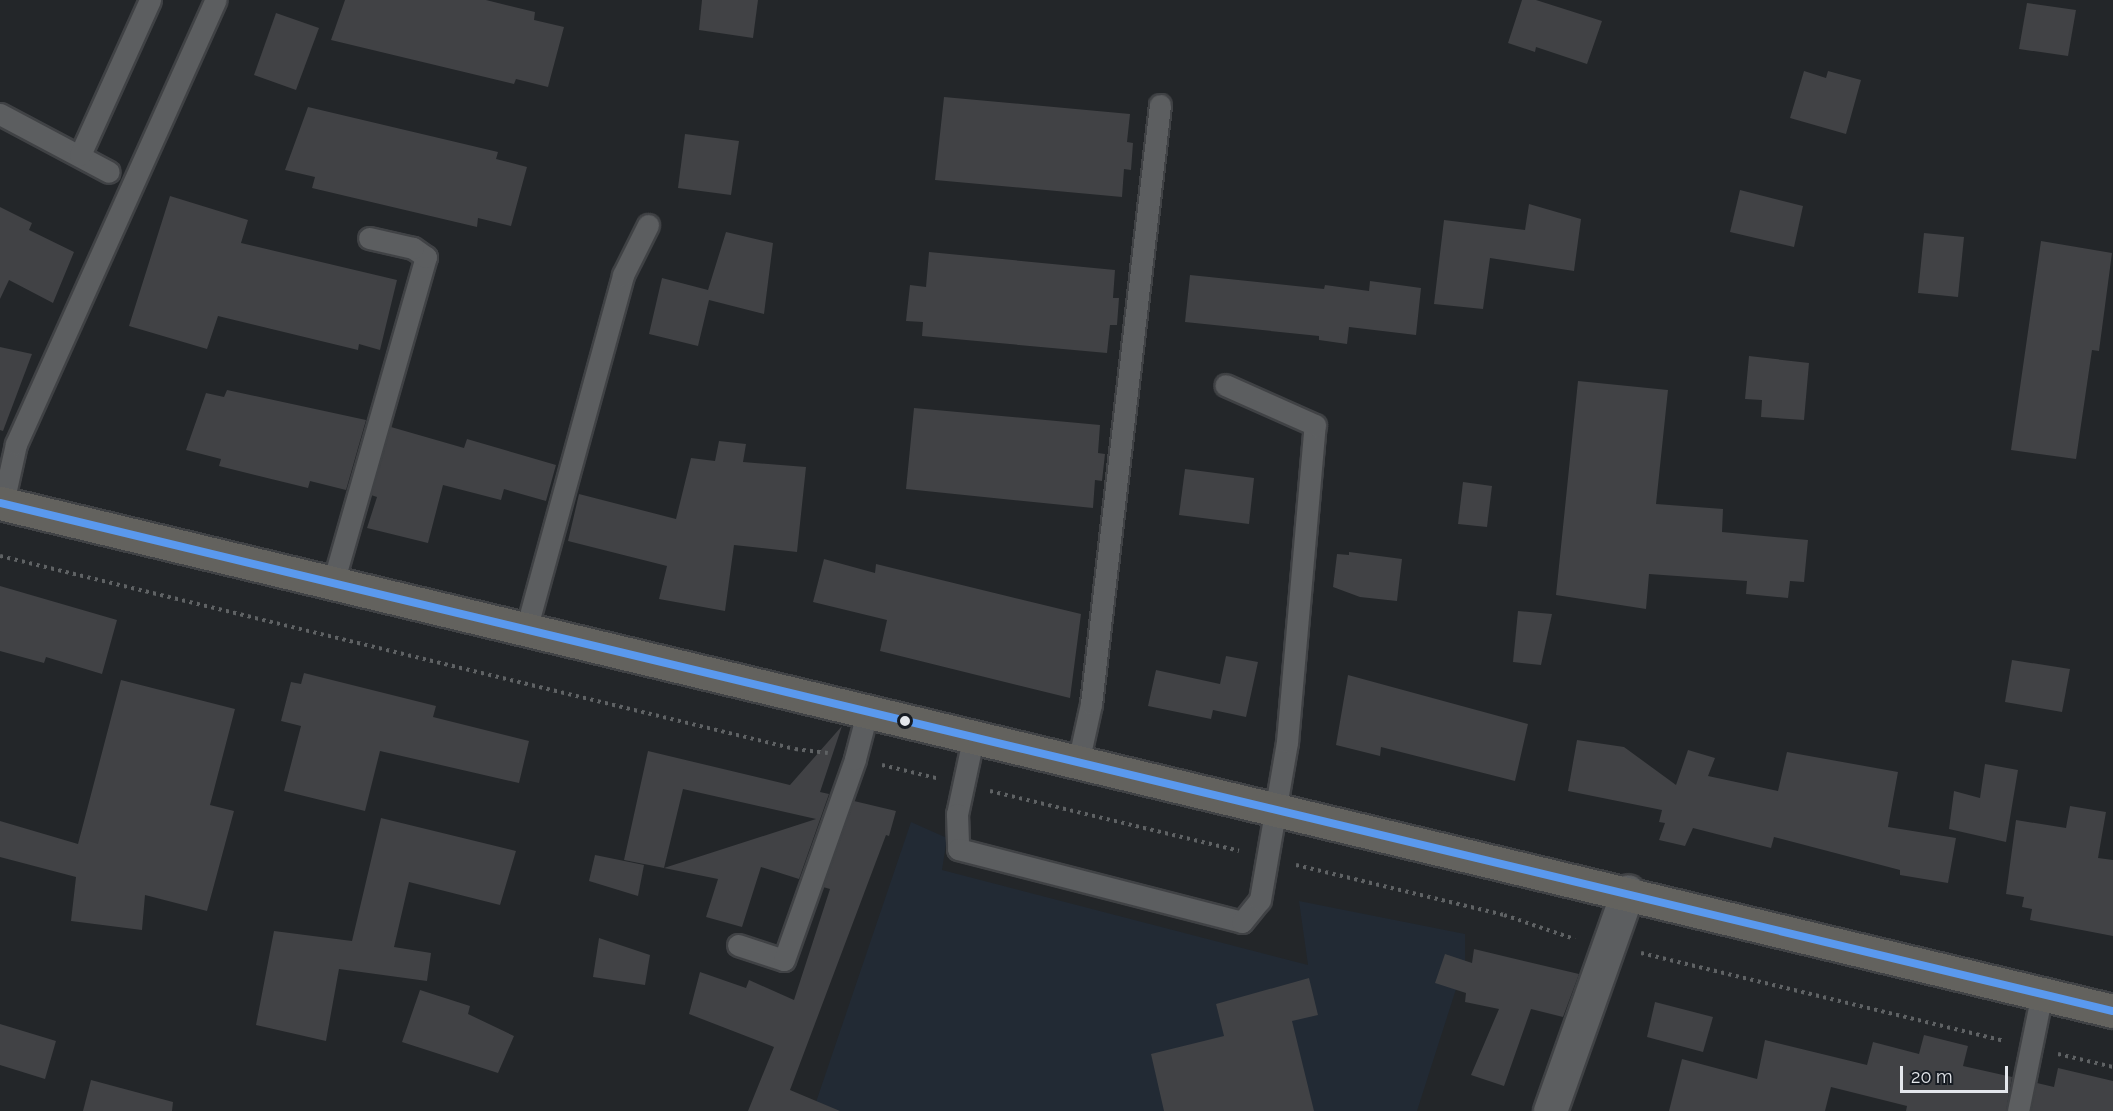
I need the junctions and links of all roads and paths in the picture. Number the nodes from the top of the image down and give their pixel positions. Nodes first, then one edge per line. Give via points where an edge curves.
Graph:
1 (150, 0) edge
2 (216, 0) edge
3 (1160, 105) dead end
4 (0, 114) edge
5 (80, 155) junction
6 (109, 172) dead end
7 (648, 225) dead end
8 (369, 238) dead end
9 (1225, 385) dead end
10 (1, 503) edge
11 (0, 556) edge
12 (333, 583) junction
13 (526, 630) junction
14 (867, 713) junction
15 (973, 738) junction
16 (855, 759) junction
17 (1078, 763) junction
18 (963, 785) junction
19 (1277, 808) junction
20 (1268, 858) junction
21 (1628, 891) junction
22 (738, 945) dead end
23 (1606, 945) junction
24 (2042, 993) junction
25 (2113, 1011) edge
26 (2029, 1047) junction
27 (2113, 1067) edge
28 (1550, 1111) edge
29 (2018, 1111) edge

1 - 5 lane
2 - 10 lane via 16,444
3 - 17 lane via 1091,704
4 - 5 lane
5 - 6 lane
7 - 13 lane via 623,276
8 - 12 lane via 413,248 426,257
9 - 19 lane via 1315,425 1287,742
10 - 12 main road
11 - 16 path via 795,749
12 - 13 main road
13 - 14 main road
14 - 15 main road
14 - 16 lane
15 - 17 main road
15 - 18 lane
16 - 18 path
16 - 22 lane via 784,960
17 - 19 main road
18 - 20 path
18 - 20 lane via 957,814 958,849 1242,922 1260,900
19 - 20 lane
19 - 21 main road
20 - 23 path via 1504,915 1551,933
21 - 23 street
21 - 24 main road
23 - 26 path
23 - 28 street
24 - 25 main road
24 - 26 lane
26 - 27 path
26 - 29 lane

